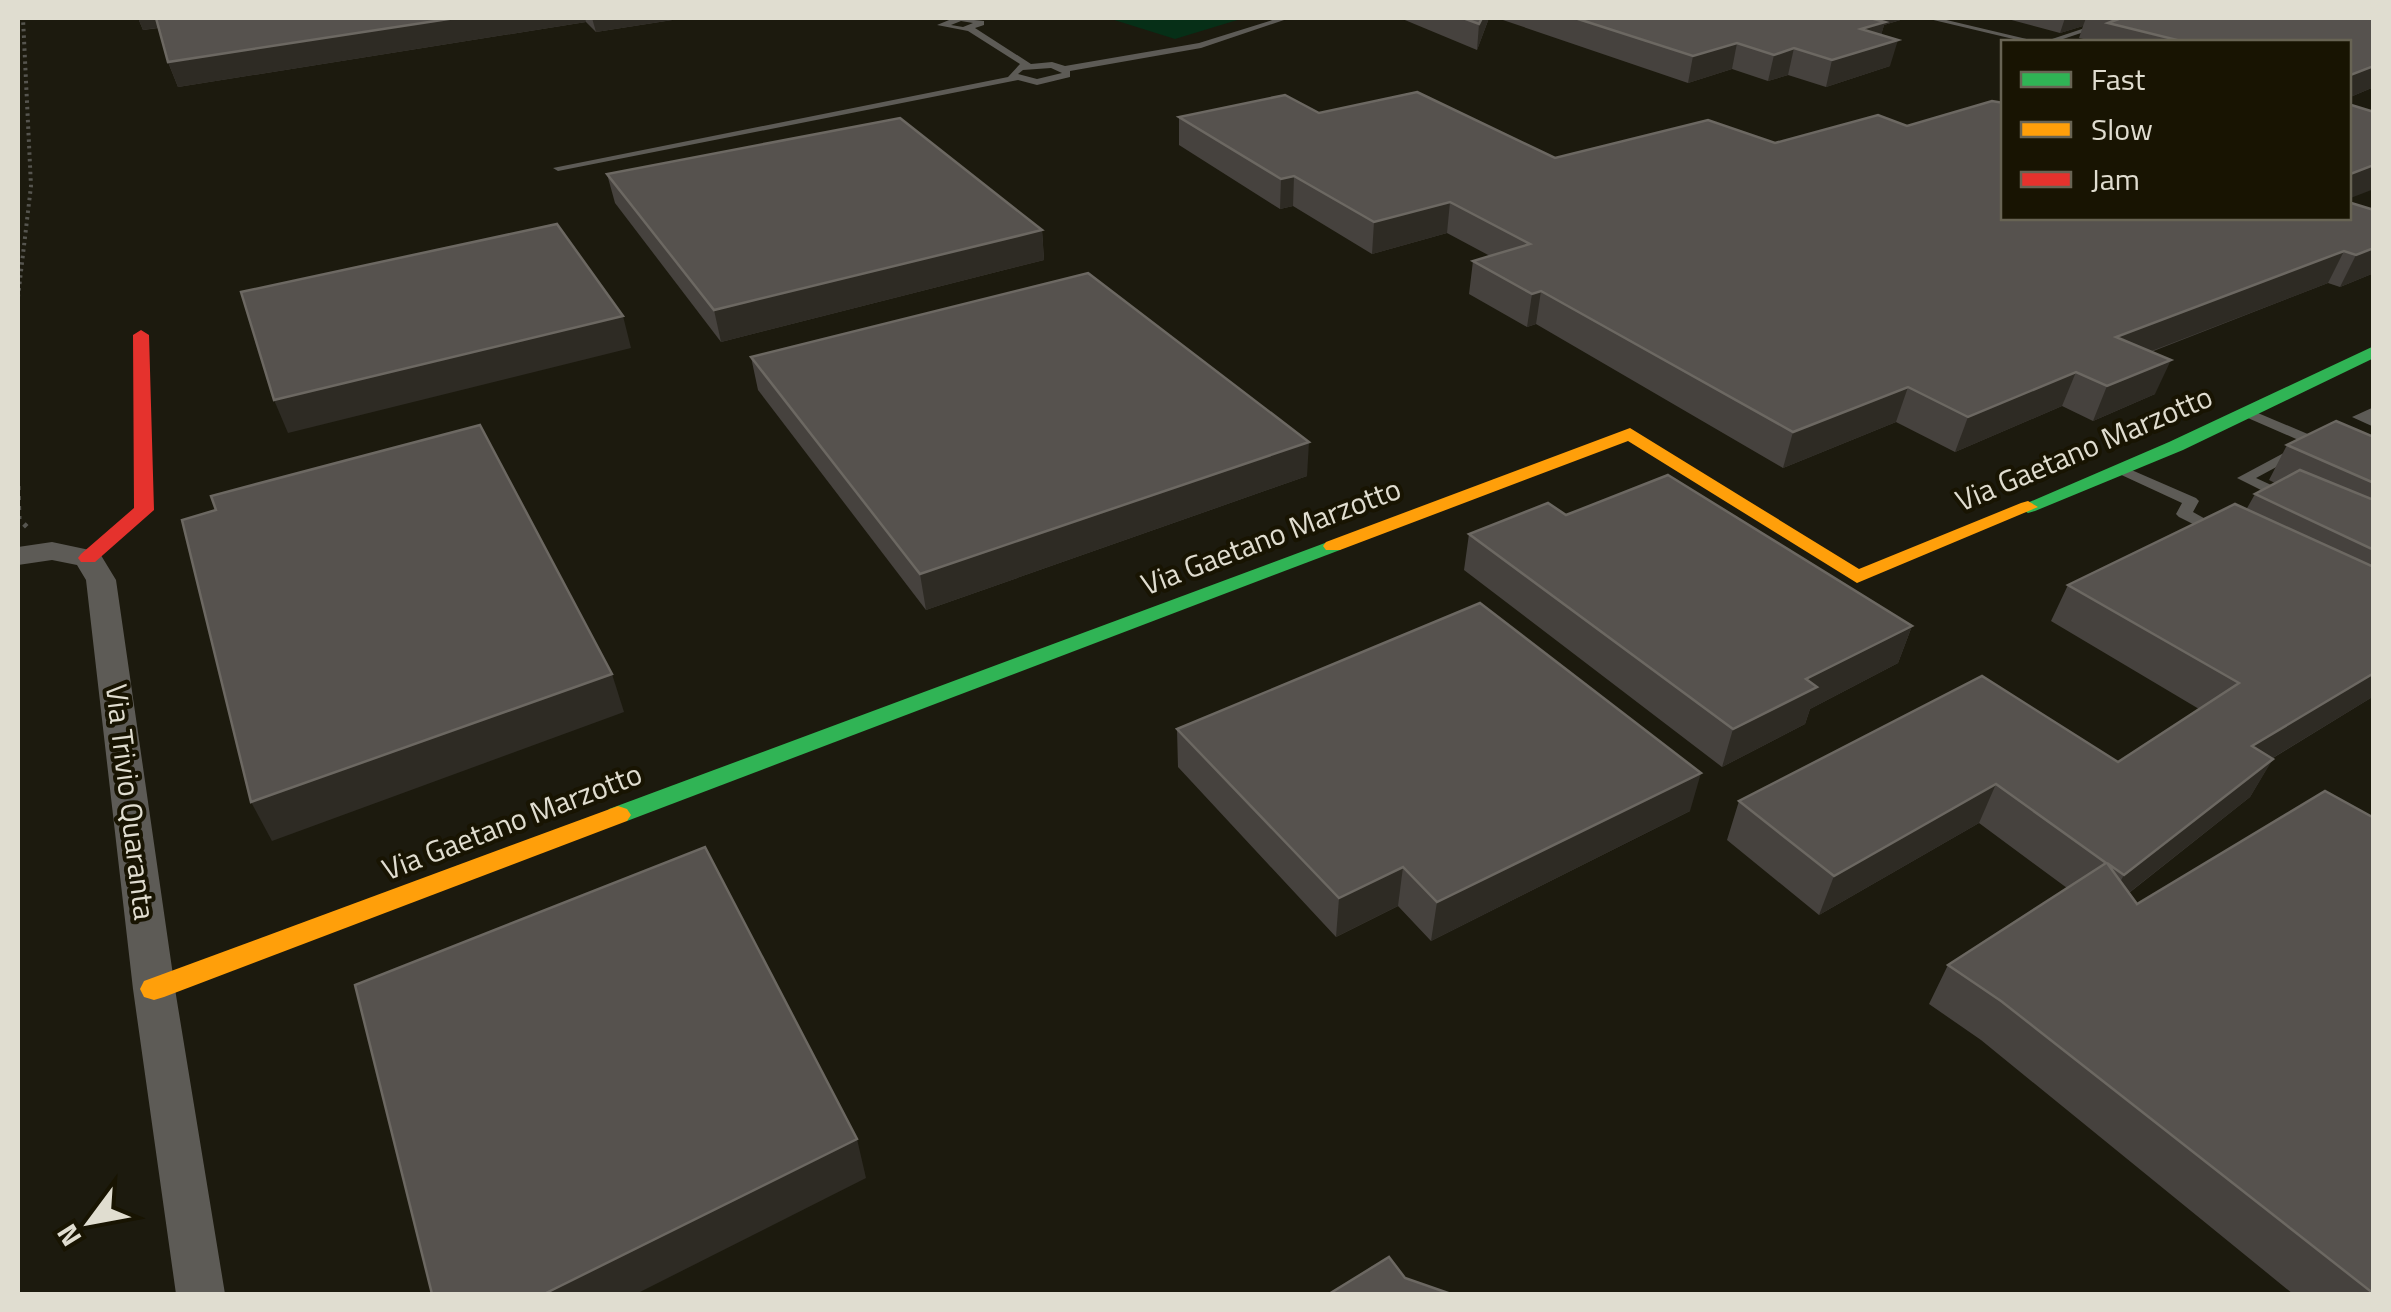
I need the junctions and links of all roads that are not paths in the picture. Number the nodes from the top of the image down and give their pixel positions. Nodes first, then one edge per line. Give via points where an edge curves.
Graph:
1 (1254, 18) edge
2 (1286, 18) edge
3 (1930, 18) edge
4 (2122, 18) edge
5 (970, 29) dead end
6 (2026, 40) edge
7 (2054, 40) edge
8 (1174, 46) junction
9 (1028, 65) junction
10 (1066, 69) junction
11 (1015, 78) junction
12 (558, 168) dead end
13 (141, 335) dead end
14 (2374, 351) edge
15 (2374, 411) edge
16 (2246, 412) junction
17 (2374, 423) edge
18 (2313, 442) junction
19 (2343, 455) edge
20 (2120, 469) junction
21 (2308, 508) edge
22 (2236, 540) edge
23 (70, 554) junction
24 (18, 556) edge
25 (154, 988) junction
26 (201, 1294) edge

1 - 8 lane
2 - 8 lane
3 - 6 lane
4 - 7 lane
5 - 9 lane
8 - 10 lane
9 - 10 lane
9 - 11 lane via 1012,72
10 - 11 lane via 1056,80
11 - 12 lane
13 - 23 street via 144,510
14 - 16 street, Via Gaetano Marzotto
15 - 17 lane via 2360,418
16 - 18 lane
16 - 20 street, Via Gaetano Marzotto
18 - 19 lane
18 - 21 lane via 2244,478
20 - 22 lane via 2191,501 2184,514
20 - 25 street, Via Gaetano Marzotto via 1858,576 1630,434
23 - 24 street
23 - 25 street, Via Trivio Quaranta via 101,580
25 - 26 street, Via Trivio Quaranta

